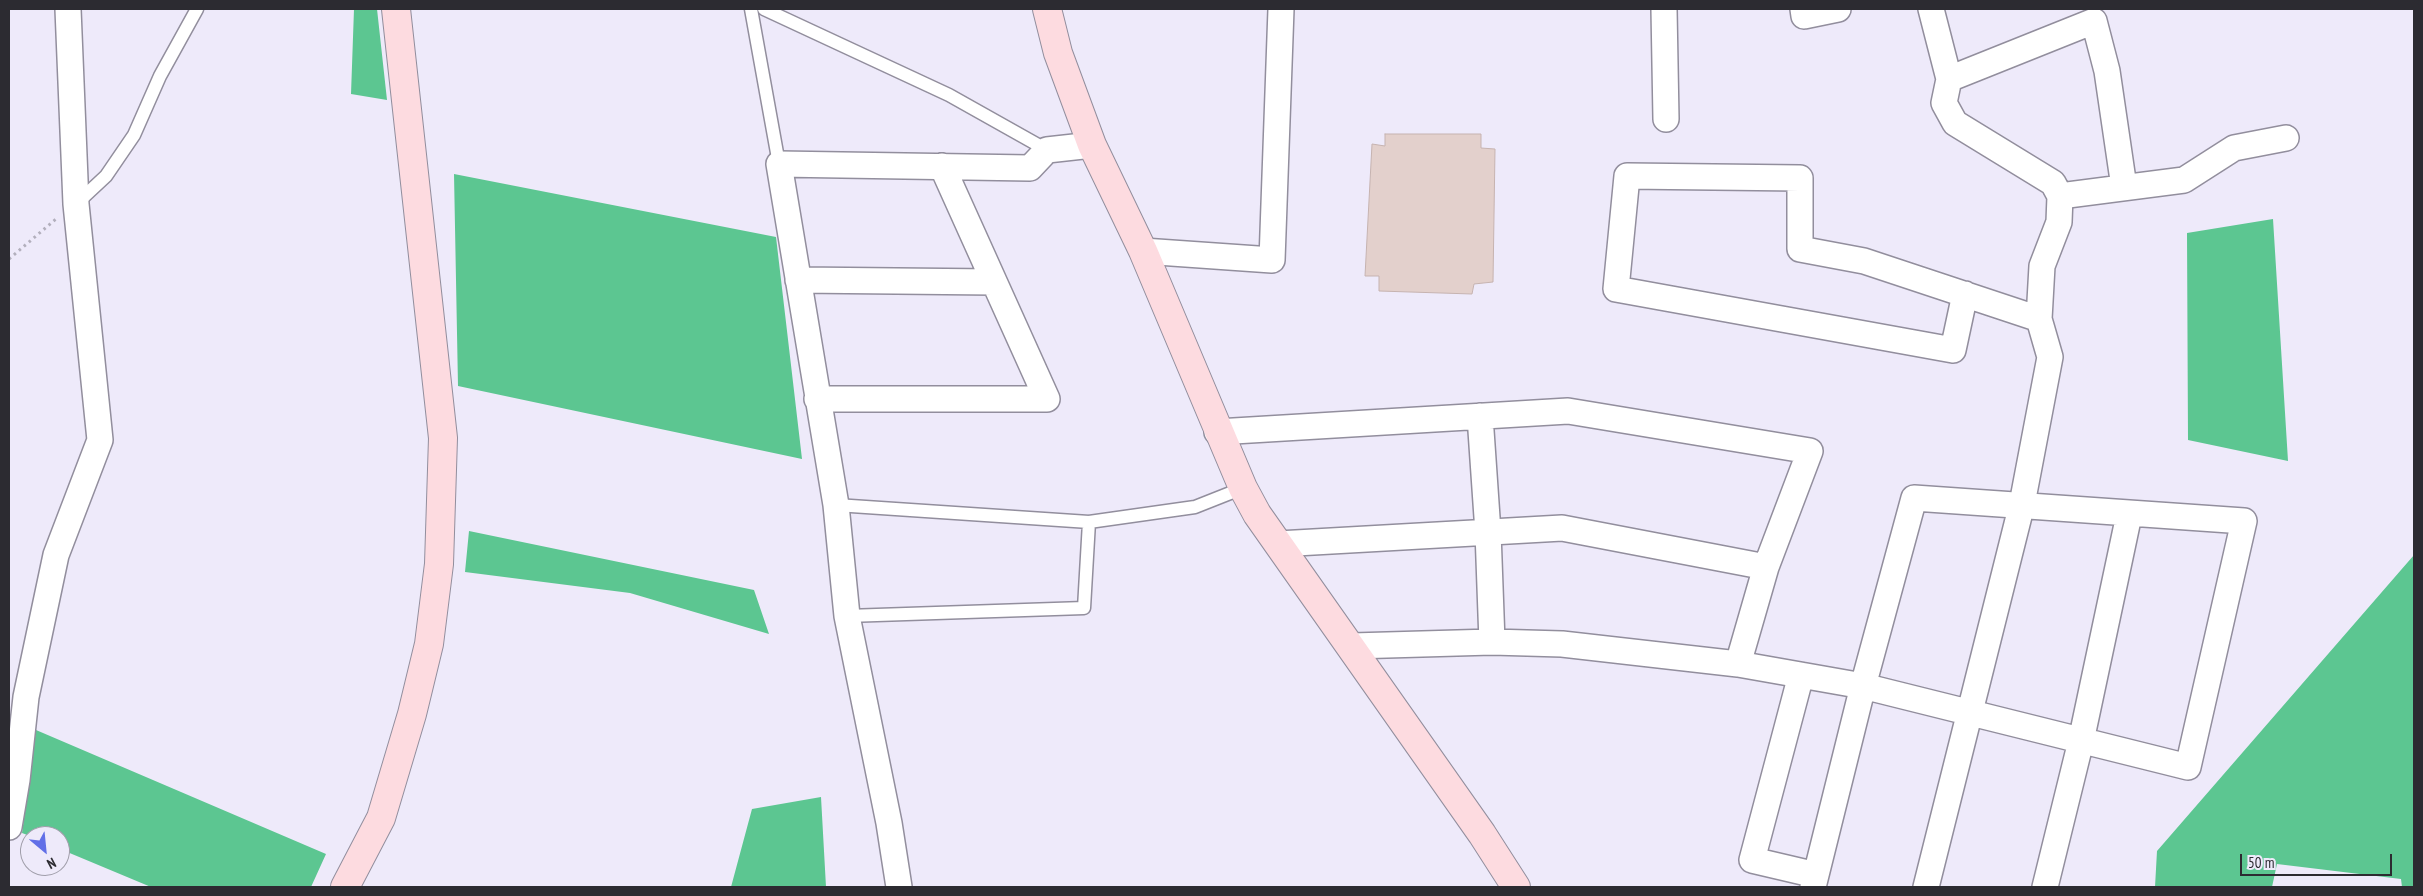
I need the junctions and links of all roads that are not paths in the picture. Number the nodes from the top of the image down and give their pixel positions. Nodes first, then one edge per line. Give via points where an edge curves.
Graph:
1 (68, 9) edge
2 (197, 9) edge
3 (396, 9) edge
4 (751, 9) edge
5 (764, 9) edge
6 (1047, 9) edge
7 (1281, 9) edge
8 (1664, 9) edge
9 (1803, 9) edge
10 (1838, 9) edge
11 (1931, 9) edge
12 (1949, 79) junction
13 (1666, 119) dead end
14 (2286, 138) dead end
15 (1092, 145) junction
16 (1047, 150) junction
17 (778, 164) junction
18 (942, 166) junction
19 (2124, 187) junction
20 (2060, 196) junction
21 (76, 204) junction
22 (1143, 251) junction
23 (798, 280) junction
24 (994, 282) junction
25 (1965, 294) junction
26 (2039, 319) junction
27 (817, 399) junction
28 (1480, 416) junction
29 (1217, 432) junction
30 (1243, 488) junction
31 (2022, 504) junction
32 (836, 505) junction
33 (2128, 515) junction
34 (1088, 522) junction
35 (1488, 532) junction
36 (1278, 544) junction
37 (1766, 567) junction
38 (846, 616) junction
39 (1492, 642) junction
40 (1352, 646) junction
41 (1738, 664) junction
42 (1801, 675) junction
43 (1863, 686) junction
44 (1970, 714) junction
45 (2081, 741) junction
46 (9, 827) edge
47 (1815, 881) edge
48 (345, 887) edge
49 (899, 887) edge
50 (1516, 887) edge
51 (1926, 887) edge
52 (2045, 887) edge

1 - 21 street
2 - 21 lane via 160,76 134,135 106,176
3 - 48 street via 443,438 439,564 429,644 412,714 381,818
4 - 17 lane
5 - 16 lane via 948,95
6 - 15 street via 1058,53
7 - 22 street via 1272,260
8 - 13 street
9 - 10 street via 1804,16
11 - 12 street
12 - 19 street via 2094,22 2107,71
12 - 20 street via 1944,103 1955,123 2053,183
14 - 19 street via 2234,148 2184,180
15 - 16 street
15 - 22 street
16 - 18 street via 1030,168
17 - 18 street
17 - 23 street
18 - 24 street
19 - 20 street
20 - 26 street via 2059,222 2042,266
21 - 46 street via 100,440 56,555 26,697
22 - 29 street
23 - 24 street
23 - 27 street
24 - 27 street via 1047,399
25 - 25 street via 1864,261 1800,249 1800,178 1626,176 1616,289 1953,350
25 - 26 street
26 - 31 street via 2050,357
27 - 32 street
28 - 29 street
28 - 35 street
28 - 37 street via 1568,411 1810,451
29 - 30 street
30 - 34 lane via 1195,507
30 - 36 street
31 - 33 street
31 - 43 street via 1914,498
31 - 44 street
32 - 34 lane
32 - 38 street
33 - 45 street
33 - 45 street via 2244,522 2188,767
34 - 38 lane via 1084,608
35 - 36 street
35 - 37 street via 1562,528
35 - 39 street
36 - 40 street
37 - 41 street
38 - 49 street
39 - 40 street
39 - 41 street via 1562,644
40 - 50 street
41 - 42 street
42 - 43 street
42 - 47 street via 1752,860
43 - 44 street
43 - 47 street
44 - 45 street
44 - 51 street
45 - 52 street

